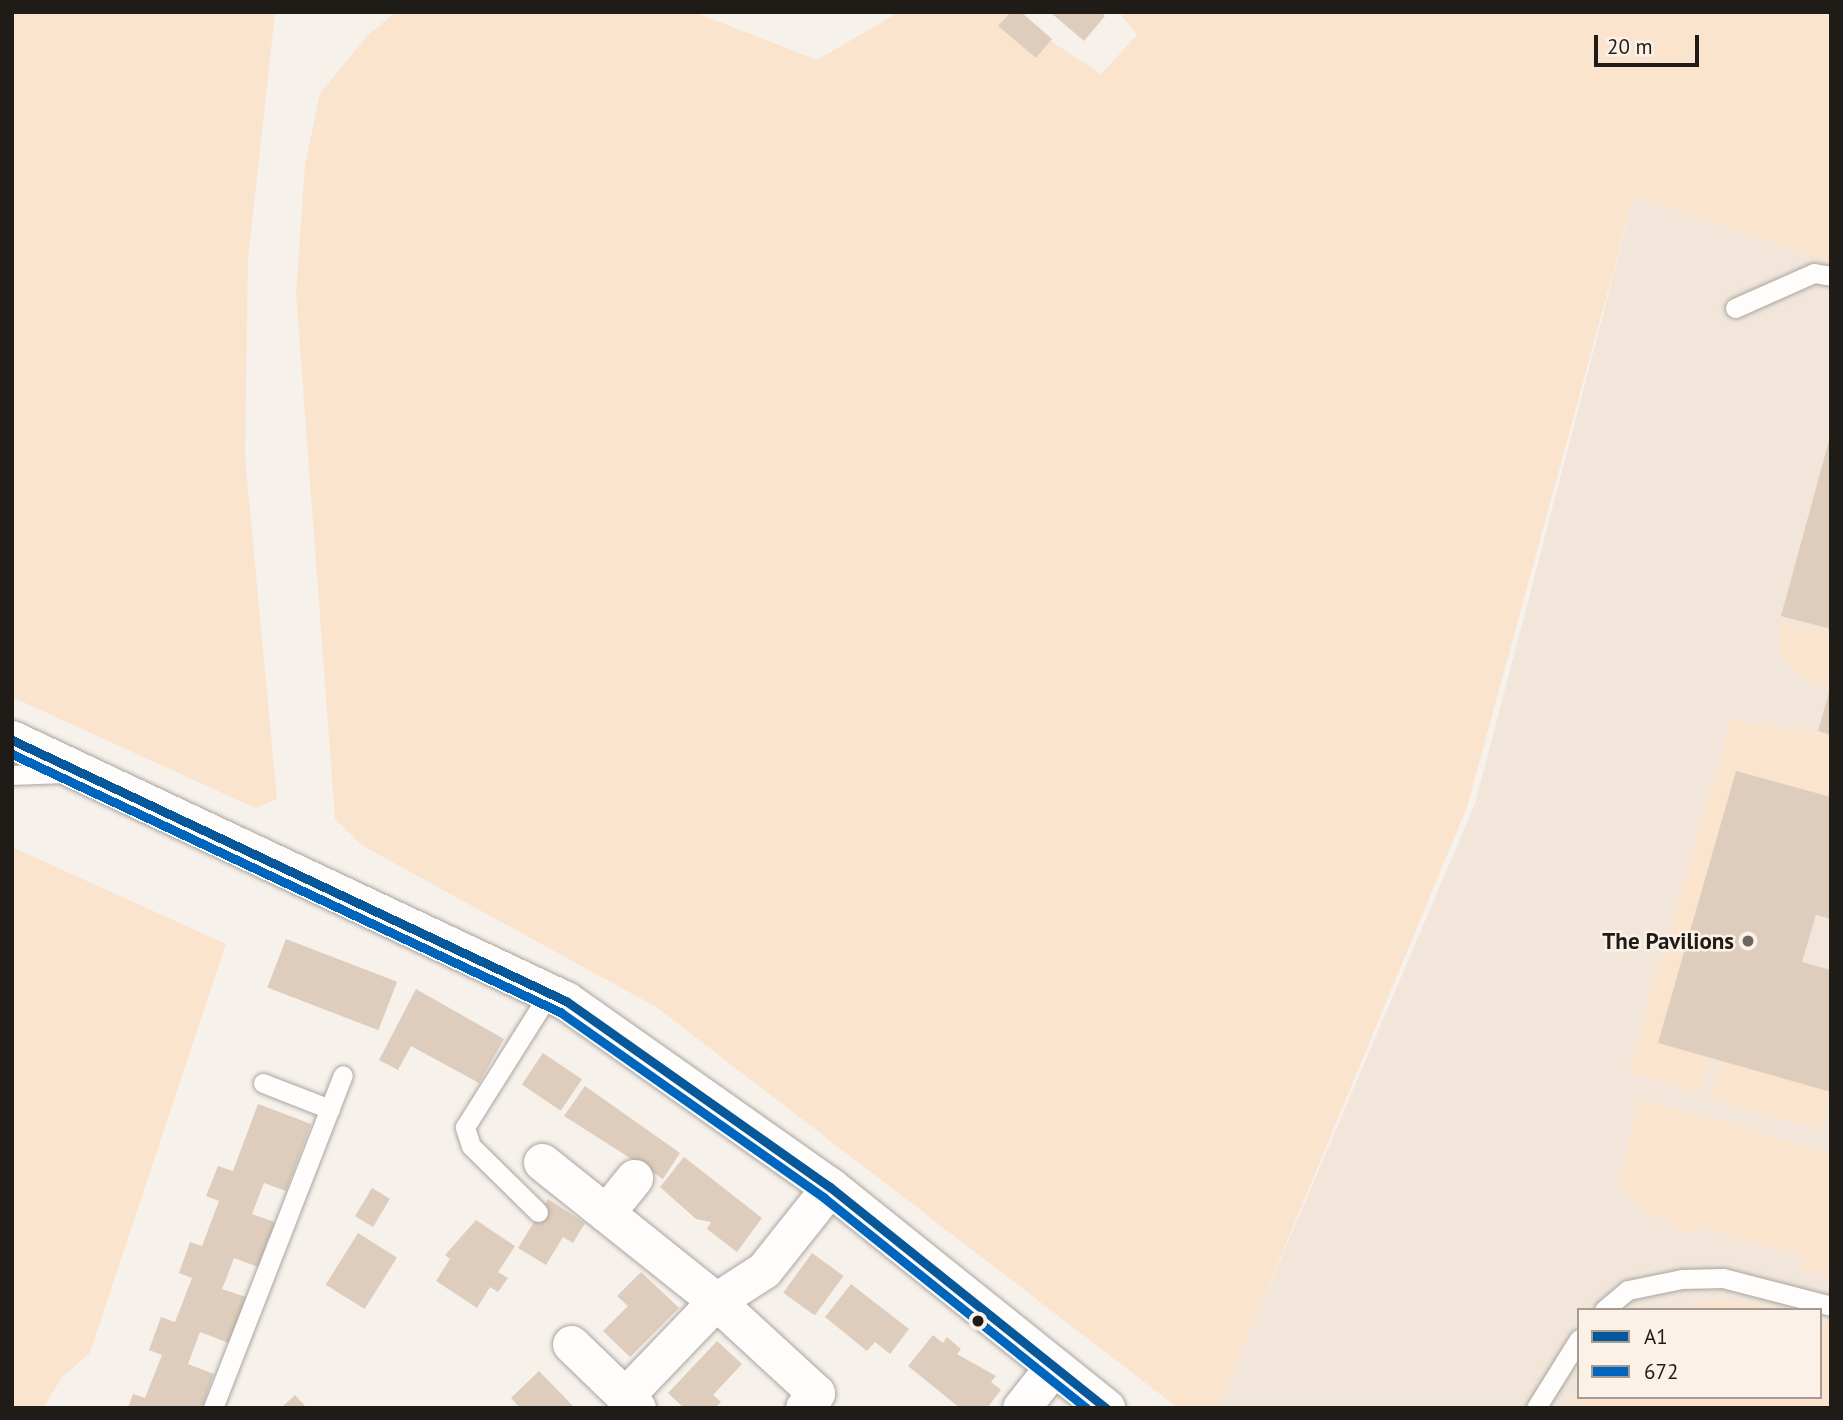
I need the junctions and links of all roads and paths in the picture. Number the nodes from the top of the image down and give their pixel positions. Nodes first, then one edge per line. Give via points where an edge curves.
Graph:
1 (1831, 276) edge
2 (1735, 308) dead end
3 (12, 740) edge
4 (82, 773) junction
5 (12, 775) edge
6 (550, 992) junction
7 (343, 1075) dead end
8 (263, 1083) dead end
9 (330, 1110) junction
10 (542, 1162) dead end
11 (634, 1178) dead end
12 (830, 1187) junction
13 (538, 1212) dead end
14 (606, 1213) junction
15 (716, 1301) junction
16 (1831, 1306) edge
17 (1606, 1308) edge
18 (1577, 1342) edge
19 (571, 1344) dead end
20 (1054, 1366) junction
21 (631, 1402) edge
22 (213, 1408) edge
23 (804, 1408) edge
24 (1021, 1408) edge
25 (1106, 1408) edge
26 (1536, 1408) edge

1 - 2 lane via 1814,273
3 - 4 highway
4 - 5 lane
4 - 6 highway
6 - 12 highway via 682,1077
6 - 13 lane via 465,1127 471,1146
7 - 9 lane
8 - 9 lane
9 - 22 lane
10 - 14 street
11 - 14 street
12 - 15 street via 764,1269
12 - 20 highway
14 - 15 street
15 - 21 street
15 - 23 street via 816,1393
16 - 17 lane via 1723,1278 1628,1290
18 - 26 lane
19 - 21 street
20 - 24 street
20 - 25 highway

